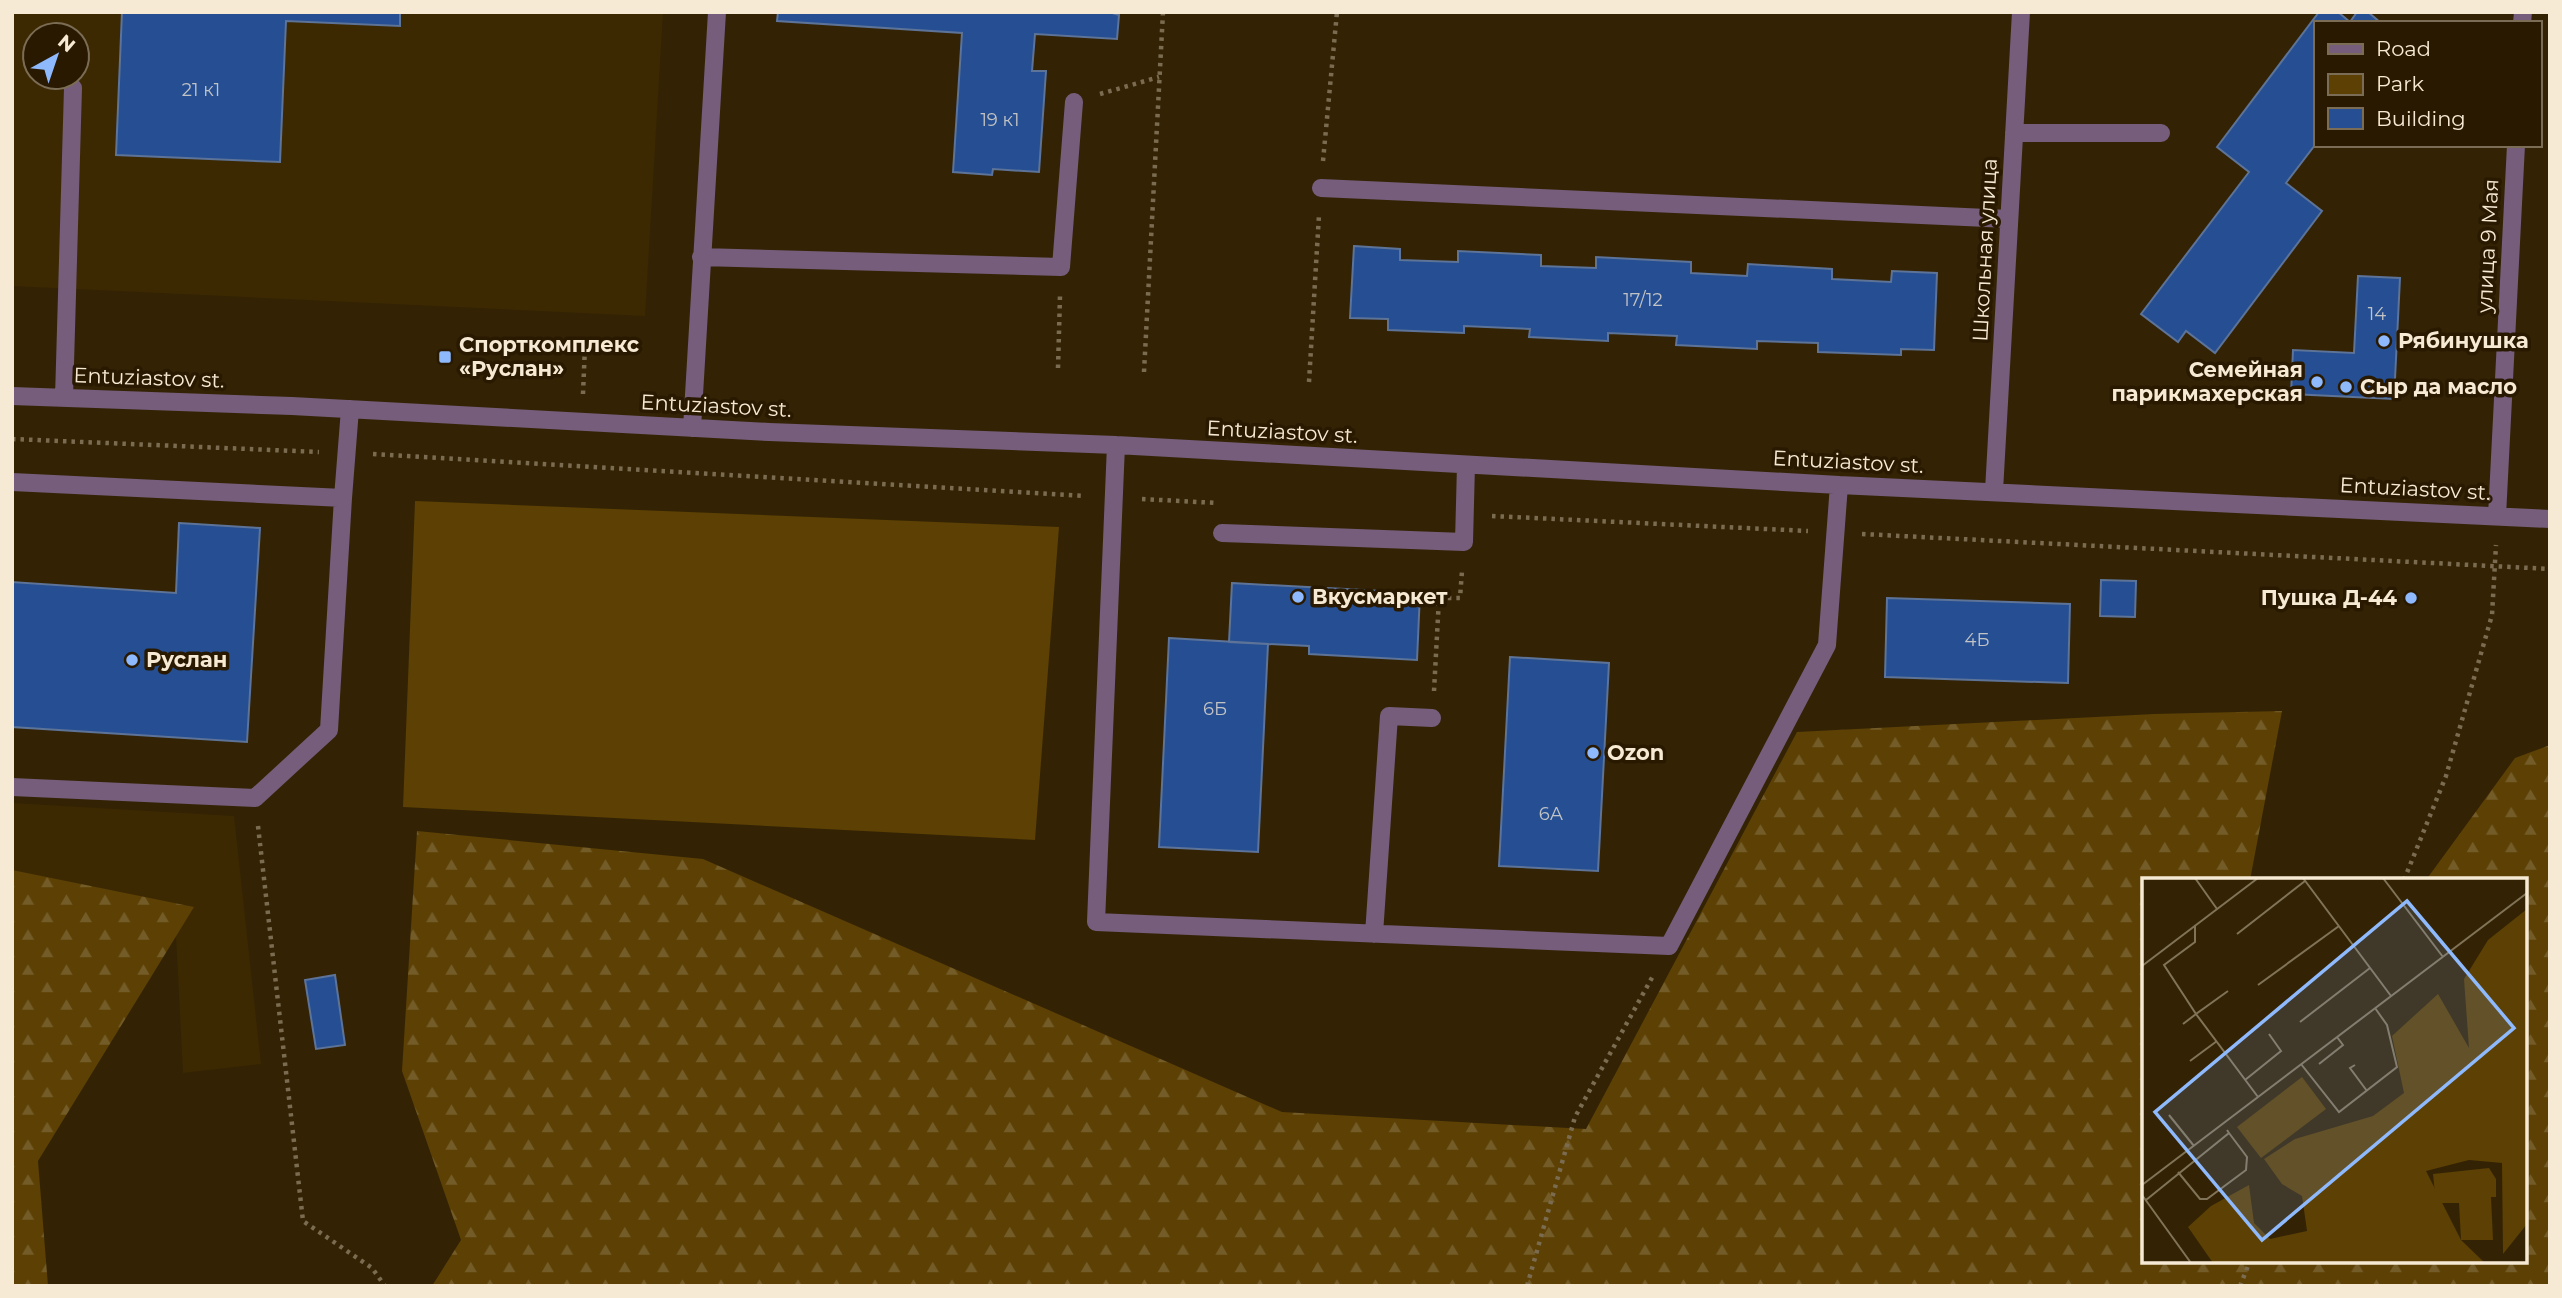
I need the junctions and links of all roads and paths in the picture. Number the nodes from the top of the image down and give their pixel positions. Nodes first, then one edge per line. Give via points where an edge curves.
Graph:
1 (717, 12) edge
2 (1163, 12) edge
3 (2021, 12) edge
4 (1159, 77) junction
5 (74, 91) edge
6 (1073, 102) joint
7 (2014, 133) junction
8 (2161, 133) dead end
9 (2516, 147) edge
10 (1321, 188) dead end
11 (2009, 219) junction
12 (701, 257) junction
13 (1060, 267) junction
14 (1058, 368) dead end
15 (1144, 372) dead end
16 (12, 396) edge
17 (64, 398) junction
18 (350, 409) junction
19 (692, 428) junction
20 (12, 439) edge
21 (1116, 445) junction
22 (346, 453) junction
23 (1466, 465) junction
24 (12, 482) edge
25 (1839, 485) junction
26 (1994, 491) junction
27 (344, 498) junction
28 (1113, 498) junction
29 (2497, 516) junction
30 (2550, 519) edge
31 (1222, 533) dead end
32 (1464, 542) junction
33 (1432, 718) joint
34 (12, 788) edge
35 (255, 799) junction
36 (2405, 878) edge
37 (1374, 934) junction
38 (1669, 946) junction
39 (2249, 1263) edge
40 (385, 1286) edge
41 (1527, 1286) edge
42 (2240, 1286) edge

1 - 12 street
2 - 4 path
3 - 7 street, Школьная улица
4 - 6 path
4 - 15 path
5 - 17 street
6 - 13 street
7 - 8 street
7 - 11 street, Школьная улица
9 - 29 street, улица 9 Мая
10 - 11 street
11 - 26 street, Школьная улица
12 - 13 street
12 - 19 street
13 - 14 path
16 - 17 street, Entuziastov st.
17 - 18 street, Entuziastov st.
18 - 19 street, Entuziastov st.
18 - 22 street
19 - 21 street, Entuziastov st.
20 - 22 path
21 - 23 street, Entuziastov st.
21 - 28 street
22 - 27 street
22 - 28 path
23 - 25 street, Entuziastov st.
23 - 32 street
24 - 27 street
25 - 26 street, Entuziastov st.
25 - 38 street via 1827,645
26 - 29 street, Entuziastov st.
27 - 35 street via 329,730
28 - 37 street via 1096,922
29 - 30 street, Entuziastov st.
29 - 36 path via 2492,615 2446,776
31 - 32 street
32 - 33 path via 1460,598 1439,598
33 - 37 street via 1388,716
34 - 35 street
35 - 40 path via 303,1221 372,1268
37 - 38 street
38 - 41 path via 1575,1117
39 - 42 path

